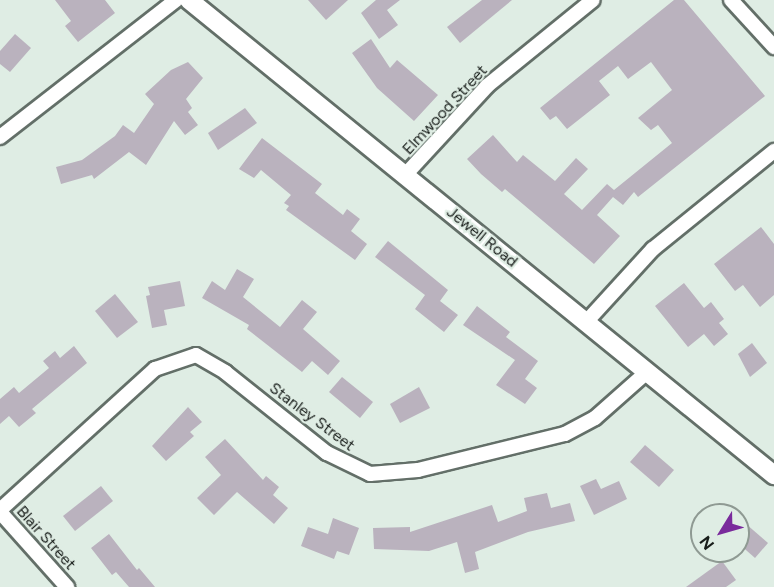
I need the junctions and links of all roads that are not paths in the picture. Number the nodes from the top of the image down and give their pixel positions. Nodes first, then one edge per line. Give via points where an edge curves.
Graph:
1 (176, 0) edge
2 (189, 0) edge
3 (593, 0) edge
4 (731, 0) edge
5 (774, 48) edge
6 (0, 137) edge
7 (774, 151) edge
8 (405, 175) junction
9 (586, 322) junction
10 (647, 372) junction
11 (774, 475) edge
12 (0, 511) edge
13 (67, 587) edge

1 - 6 street
2 - 8 street, Jewell Road
3 - 8 street, Elmwood Street via 487,86
4 - 5 street
7 - 9 street via 653,249
8 - 9 street, Jewell Road
9 - 10 street, Jewell Road
10 - 11 street, Jewell Road
10 - 12 street, Stanley Street via 596,418 565,434 418,470 370,474 327,453 225,372 196,355 155,369
12 - 13 street, Blair Street

